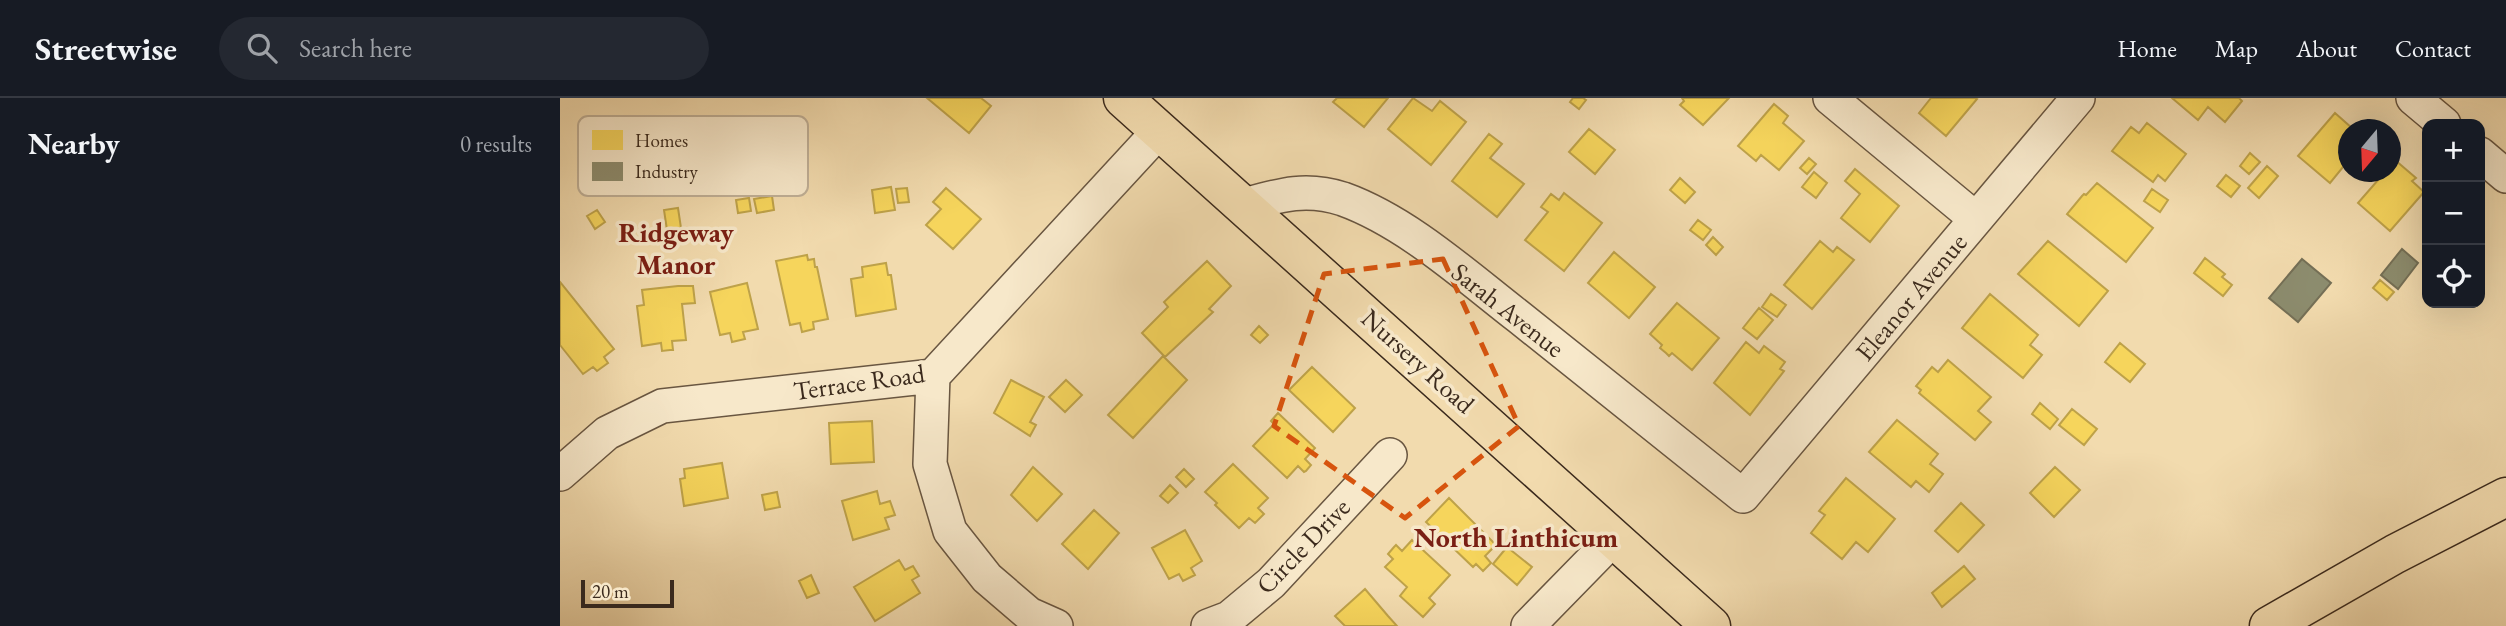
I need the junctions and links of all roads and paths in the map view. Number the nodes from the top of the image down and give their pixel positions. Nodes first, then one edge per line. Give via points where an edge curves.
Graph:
1 (1123, 98) edge
2 (1830, 98) edge
3 (2078, 98) edge
4 (2413, 98) edge
5 (2438, 119) edge
6 (1160, 130) junction
7 (2485, 158) edge
8 (2506, 176) edge
9 (1245, 205) junction
10 (1976, 219) junction
11 (933, 376) junction
12 (1390, 455) dead end
13 (560, 474) edge
14 (1743, 496) joint
15 (2506, 497) edge
16 (1614, 538) junction
17 (1056, 626) edge
18 (1208, 626) edge
19 (1528, 626) edge
20 (1711, 626) edge
21 (2269, 626) edge

1 - 6 main road, Nursery Road
2 - 10 street
3 - 10 street, Eleanor Avenue
4 - 5 street
6 - 9 main road, Nursery Road
6 - 11 street, Terrace Road
7 - 8 street
9 - 14 street, Sarah Avenue via 1288,192 1316,193 1390,219
9 - 16 main road, Nursery Road
10 - 14 street, Eleanor Avenue
11 - 13 street, Terrace Road via 662,406 607,433
11 - 17 street via 930,464 950,531 987,578 1029,614
12 - 18 street, Circle Drive via 1271,583 1229,618
15 - 21 main road
16 - 19 street
16 - 20 main road, Nursery Road

